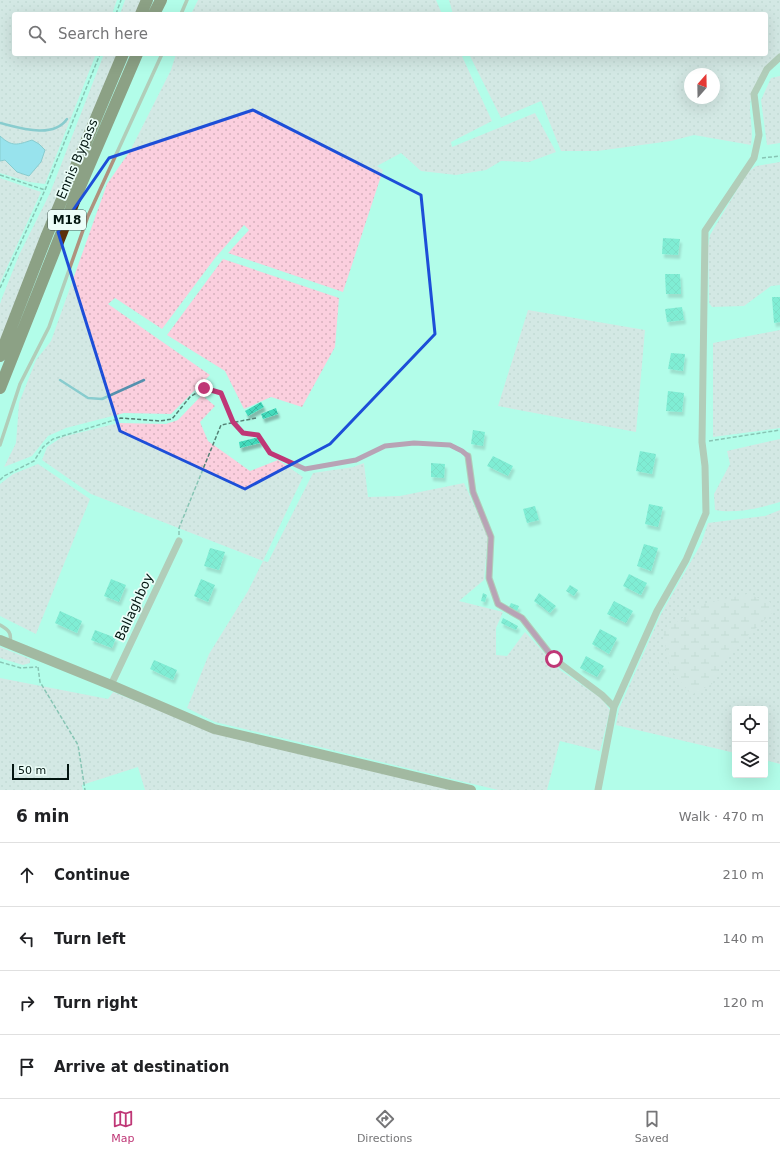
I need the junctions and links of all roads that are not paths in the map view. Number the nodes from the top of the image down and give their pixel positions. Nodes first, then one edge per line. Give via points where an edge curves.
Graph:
1 (147, 0) edge
2 (161, 0) edge
3 (187, 0) edge
4 (142, 12) edge
5 (155, 12) edge
6 (182, 12) edge
7 (122, 56) edge
8 (136, 56) edge
9 (161, 56) edge
10 (780, 57) edge
11 (0, 356) edge
12 (0, 388) edge
13 (0, 445) edge
14 (468, 456) road end
15 (179, 540) road end
16 (0, 625) edge
17 (5, 642) edge
18 (111, 685) junction
19 (614, 708) junction
20 (471, 790) edge
21 (598, 790) edge

1 - 4 highway
2 - 5 highway
3 - 6 lane
7 - 11 highway, Ennis Bypass / M18 via 47,235
8 - 12 highway, Ennis Bypass / M18 via 79,189
9 - 13 lane via 88,216 49,327 20,384
10 - 19 street via 767,69 754,94 759,135 754,158 705,231 702,442 706,513 686,560 657,611
14 - 19 street via 473,492 491,537 489,578 498,604 522,618 554,659 602,695
15 - 18 street, Ballaghboy
16 - 17 lane via 9,630 11,636
17 - 18 main road
18 - 20 main road via 214,729
19 - 21 street

